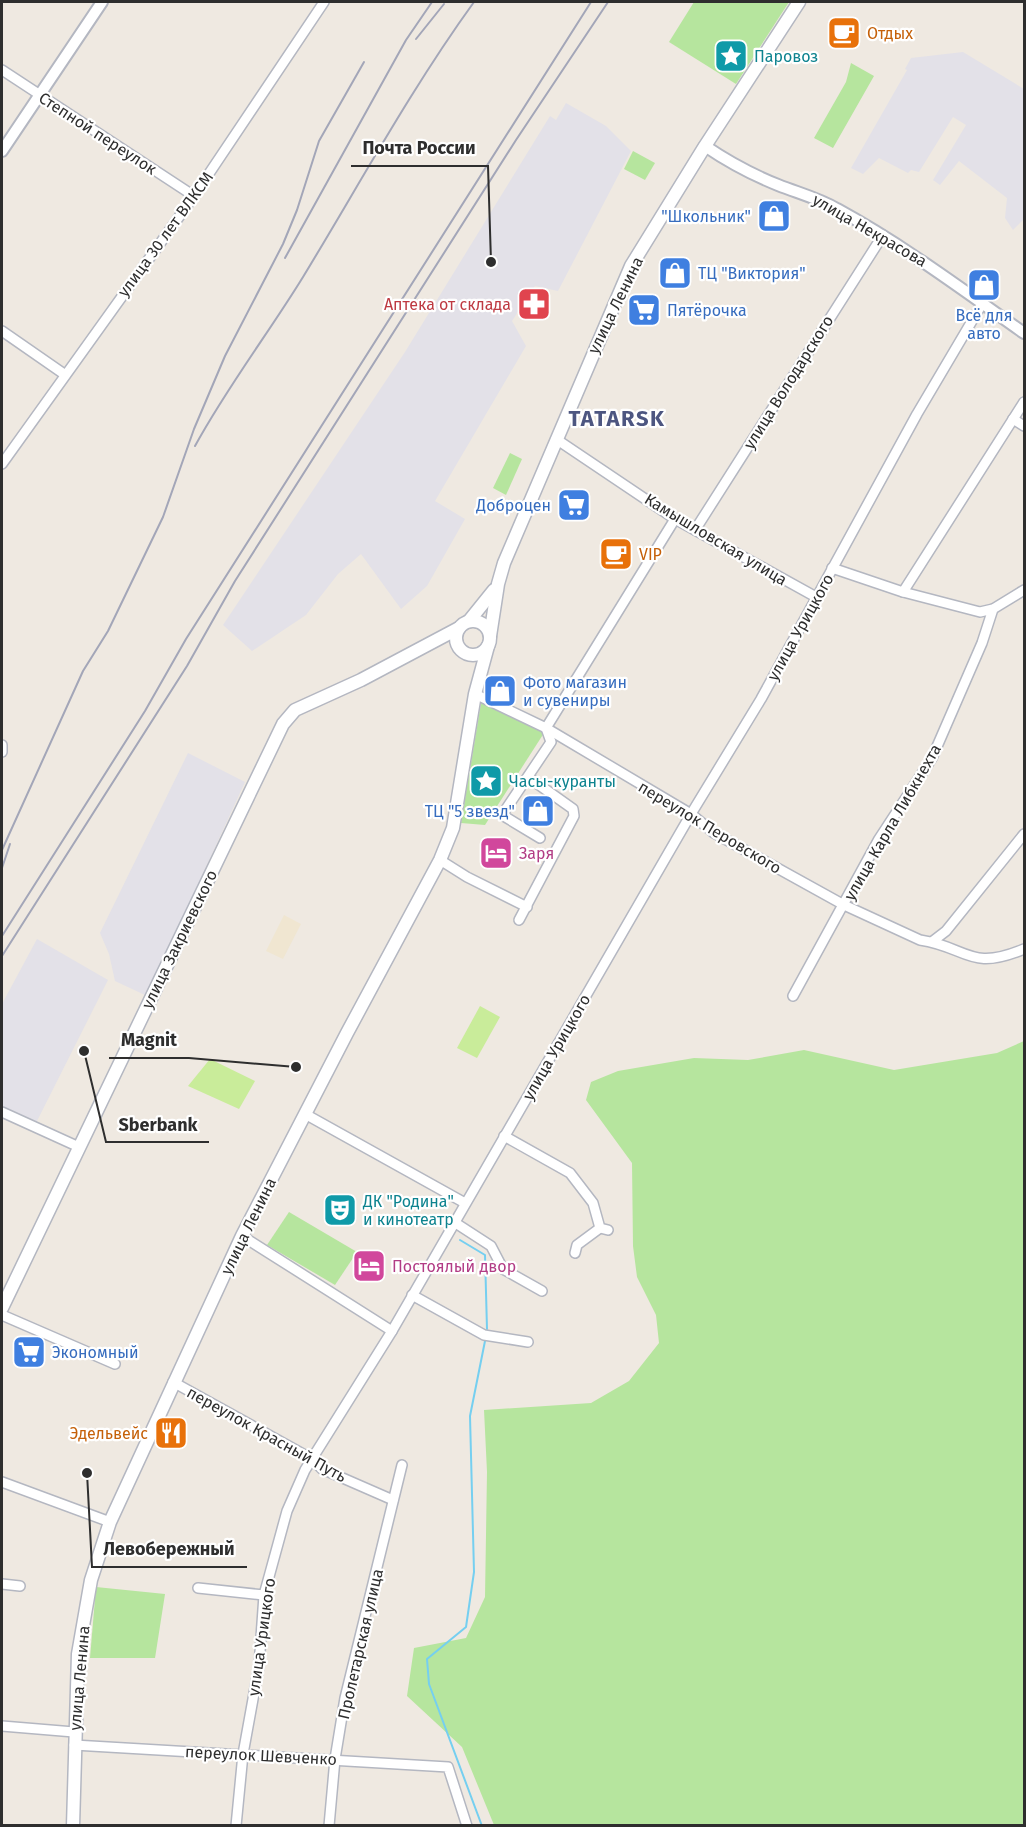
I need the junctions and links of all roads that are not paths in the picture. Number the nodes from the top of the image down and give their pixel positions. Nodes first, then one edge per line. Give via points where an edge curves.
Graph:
1 (102, 2) edge
2 (324, 2) edge
3 (799, 2) edge
4 (2, 69) edge
5 (40, 94) junction
6 (705, 146) junction
7 (2, 151) edge
8 (194, 196) junction
9 (883, 235) junction
10 (982, 304) junction
11 (2, 331) edge
12 (1024, 333) edge
13 (64, 374) junction
14 (1024, 402) edge
15 (1013, 419) junction
16 (1024, 426) edge
17 (556, 440) junction
18 (2, 464) edge
19 (675, 519) junction
20 (695, 530) junction
21 (832, 568) junction
22 (498, 584) junction
23 (1024, 591) edge
24 (903, 592) junction
25 (816, 597) junction
26 (993, 609) junction
27 (464, 624) junction
28 (489, 641) junction
29 (433, 644) junction
30 (463, 652) junction
31 (475, 694) junction
32 (546, 728) junction
33 (2, 745) edge
34 (2, 752) edge
35 (528, 777) junction
36 (691, 814) junction
37 (1024, 834) edge
38 (540, 838) dead end
39 (440, 860) junction
40 (844, 905) junction
41 (527, 907) junction
42 (519, 920) dead end
43 (933, 940) junction
44 (1024, 949) edge
45 (793, 996) dead end
46 (2, 1112) edge
47 (305, 1114) junction
48 (504, 1136) junction
49 (79, 1147) junction
50 (465, 1203) junction
51 (454, 1222) junction
52 (242, 1236) junction
53 (575, 1253) dead end
54 (542, 1291) dead end
55 (412, 1295) junction
56 (2, 1308) edge
57 (2, 1315) edge
58 (392, 1331) junction
59 (528, 1342) dead end
60 (115, 1364) dead end
61 (173, 1382) junction
62 (312, 1459) junction
63 (402, 1465) dead end
64 (2, 1482) edge
65 (393, 1500) junction
66 (110, 1522) junction
67 (2, 1584) edge
68 (20, 1586) dead end
69 (198, 1588) dead end
70 (264, 1595) junction
71 (2, 1726) edge
72 (74, 1739) junction
73 (243, 1754) junction
74 (335, 1759) junction
75 (73, 1826) edge
76 (236, 1826) edge
77 (329, 1826) edge
78 (467, 1826) edge

1 - 5 street
2 - 8 street, улица 30 лет ВЛКСМ
3 - 6 main road, улица Ленина
4 - 5 street, Степной переулок
5 - 7 street
5 - 8 street, Степной переулок
6 - 9 street, улица Некрасова via 778,185 812,196
6 - 17 main road, улица Ленина via 631,266
8 - 13 street, улица 30 лет ВЛКСМ
9 - 10 street, улица Некрасова
9 - 20 street, улица Володарского
10 - 12 street, улица Некрасова
10 - 21 street, улица Урицкого
11 - 13 street
13 - 18 street, улица 30 лет ВЛКСМ
14 - 15 street
15 - 16 street
15 - 24 street
17 - 19 street, Камышловская улица
17 - 22 main road, улица Ленина
19 - 20 street, Камышловская улица
19 - 32 street
20 - 25 street, Камышловская улица
21 - 24 street
21 - 25 street, улица Урицкого
22 - 27 main road, улица Закриевского
22 - 28 main road, улица Ленина
23 - 26 street
24 - 26 street via 980,612
25 - 36 street, улица Урицкого via 761,699
26 - 40 street, улица Карла Либкнехта via 932,758 879,839
27 - 28 main road via 485,626
27 - 29 main road, улица Закриевского
27 - 30 main road via 456,638
28 - 30 main road via 474,655
28 - 31 main road, улица Ленина
29 - 30 main road
29 - 49 main road, улица Закриевского via 295,710 284,724
30 - 31 main road via 476,672
31 - 32 street, переулок Перовского
31 - 39 main road, улица Ленина via 453,828
32 - 35 street via 551,742
32 - 36 street, переулок Перовского
33 - 34 street
35 - 38 street via 502,815
35 - 41 street via 573,809 574,816
36 - 40 street, переулок Перовского via 714,833
36 - 48 street, улица Урицкого
37 - 43 street via 946,931
39 - 41 street
39 - 47 main road, улица Ленина
40 - 43 street, переулок Перовского via 920,940
40 - 45 street, улица Карла Либкнехта
41 - 42 street
43 - 44 street, переулок Перовского via 982,960
46 - 49 street
47 - 50 street
47 - 52 main road, улица Ленина
48 - 50 street, улица Урицкого
48 - 53 street via 570,1173 593,1203 604,1229 577,1245
49 - 56 main road, улица Закриевского
50 - 51 street, улица Урицкого
51 - 54 street via 491,1246 503,1269
51 - 55 street, улица Урицкого
52 - 58 street
52 - 61 main road, улица Ленина
55 - 58 street, улица Урицкого
55 - 59 street via 484,1335
57 - 60 street
58 - 62 street, улица Урицкого
61 - 62 street, переулок Красный Путь
61 - 66 main road, улица Ленина
62 - 65 street, переулок Красный Путь via 322,1468
62 - 70 street, улица Урицкого via 287,1511
63 - 65 street, Пролетарская улица
64 - 66 street
65 - 74 street, Пролетарская улица via 345,1698
66 - 72 main road, улица Ленина via 91,1580 78,1654
67 - 68 street
69 - 70 street
70 - 73 street, улица Урицкого via 259,1666
71 - 72 street, переулок Шевченко
72 - 73 street, переулок Шевченко
72 - 75 main road, улица Ленина
73 - 74 street, переулок Шевченко
73 - 76 street, улица Урицкого
74 - 77 street, Пролетарская улица
74 - 78 street, переулок Шевченко via 448,1767

